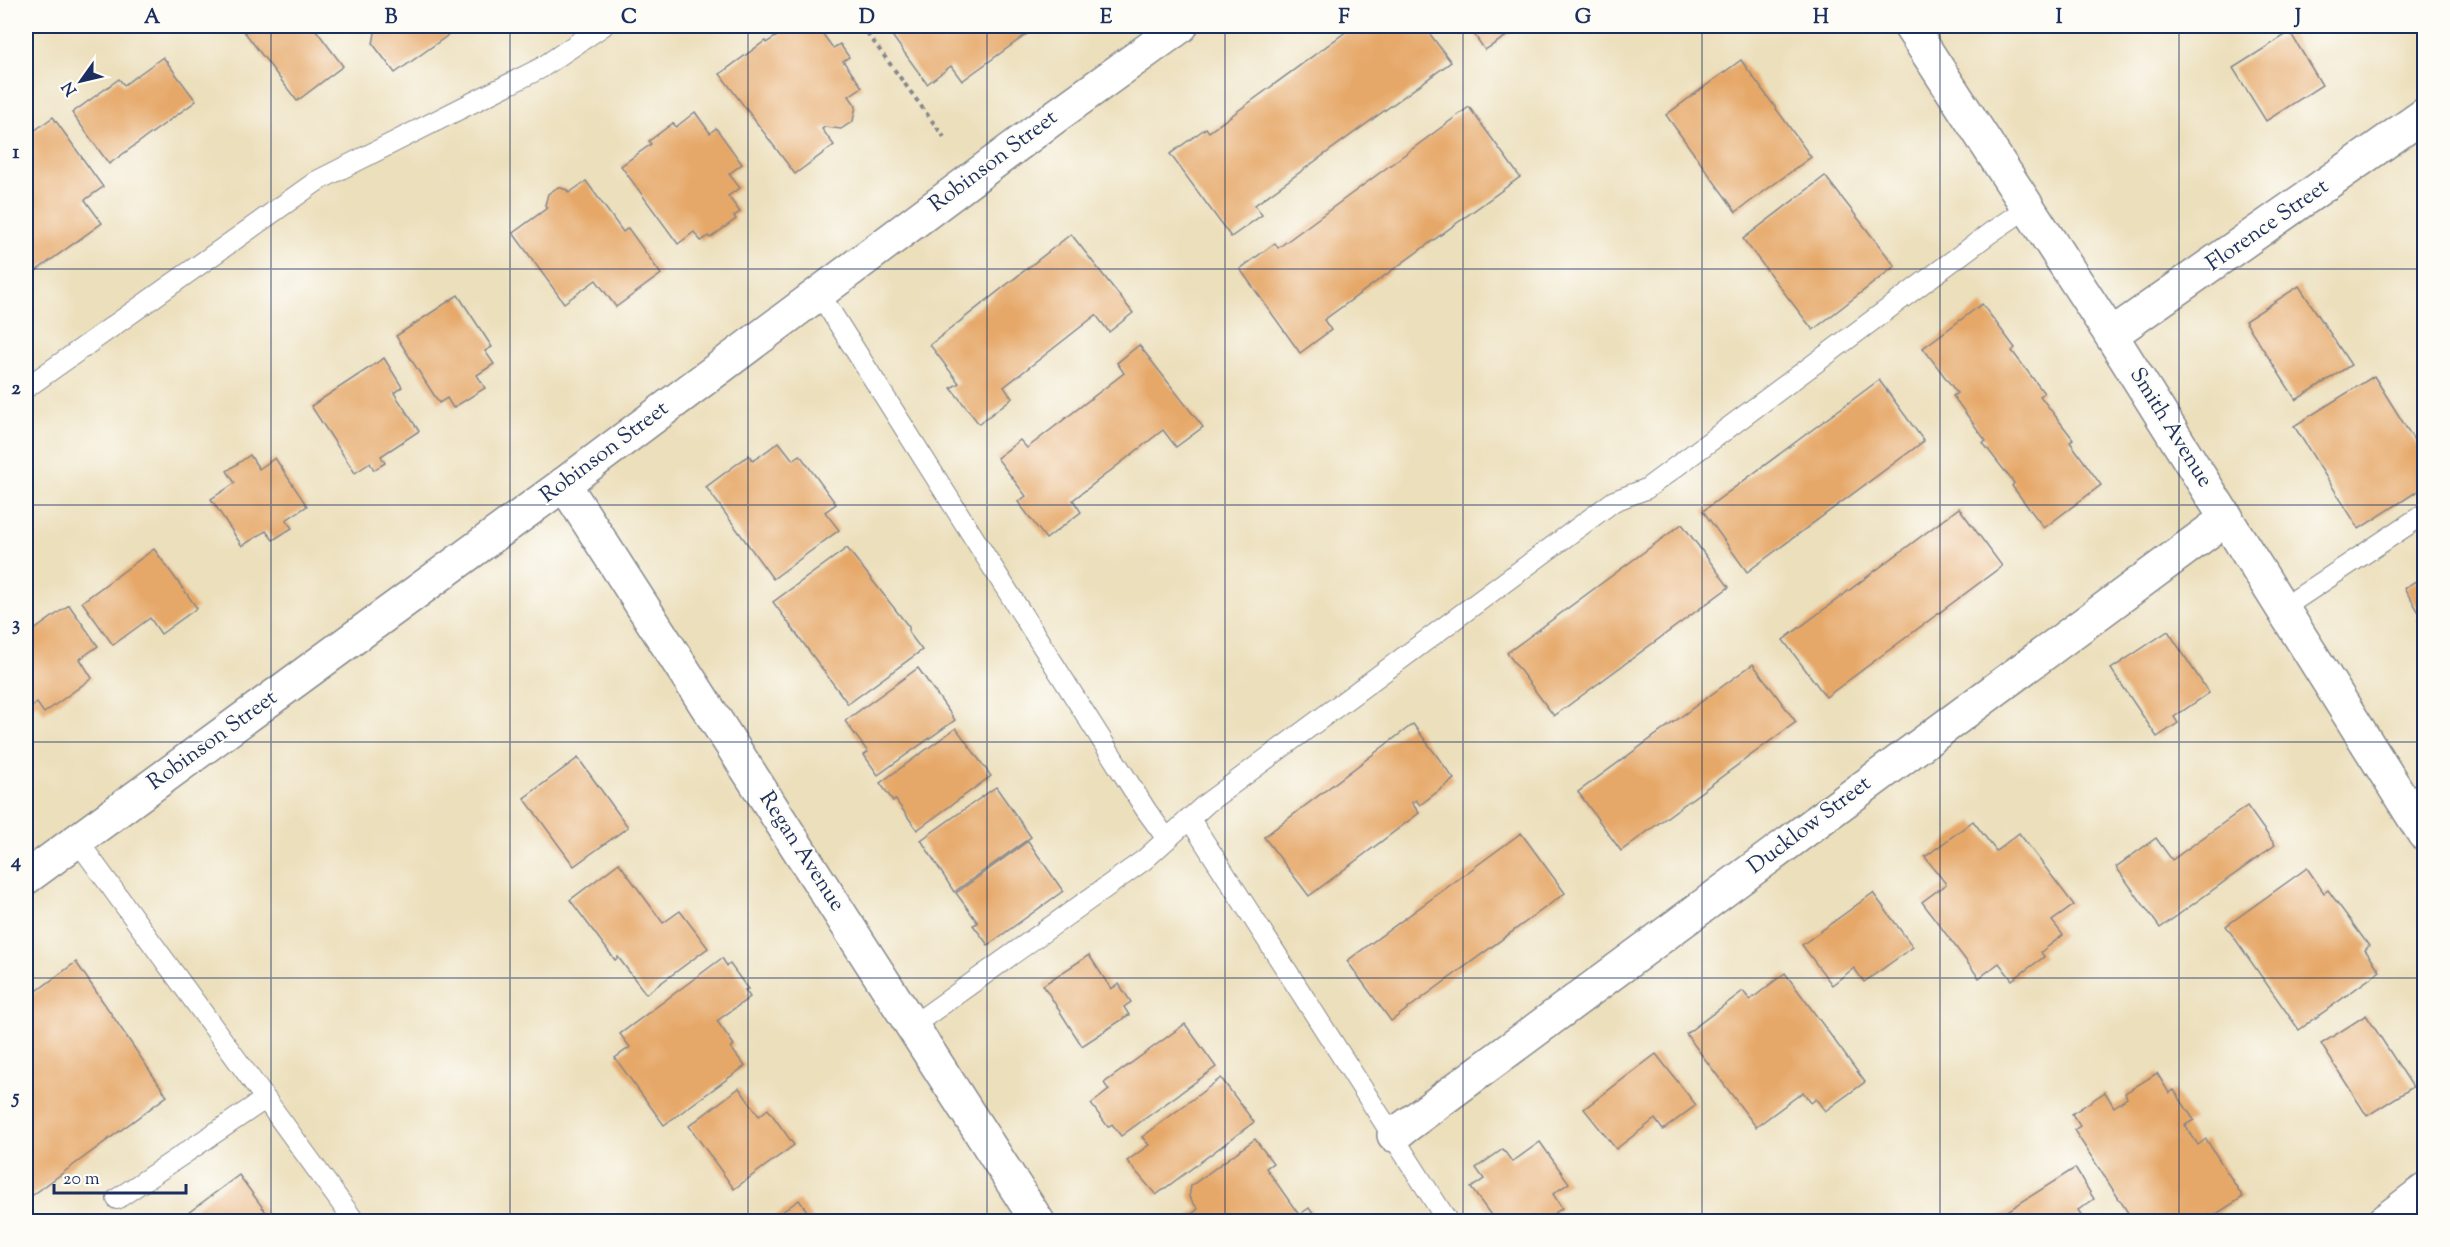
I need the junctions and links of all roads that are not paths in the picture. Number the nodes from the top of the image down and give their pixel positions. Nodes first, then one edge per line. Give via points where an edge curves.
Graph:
1 (603, 26) edge
2 (1181, 26) edge
3 (1910, 26) edge
4 (2424, 115) edge
5 (2028, 207) junction
6 (819, 293) junction
7 (2111, 335) junction
8 (26, 388) edge
9 (564, 484) junction
10 (2424, 514) edge
11 (2227, 518) junction
12 (2283, 608) junction
13 (1189, 818) junction
14 (2424, 834) edge
15 (1167, 839) junction
16 (77, 840) junction
17 (26, 878) edge
18 (912, 1026) junction
19 (265, 1099) junction
20 (1394, 1135) junction
21 (2424, 1191) edge
22 (117, 1199) dead end
23 (355, 1221) edge
24 (1038, 1221) edge
25 (1448, 1221) edge
26 (2383, 1221) edge

1 - 8 lane via 541,68 317,181
2 - 6 street, Robinson Street
3 - 5 street, Smith Avenue
4 - 7 street, Florence Street
5 - 7 street, Smith Avenue
5 - 13 lane via 1646,489 1614,501
6 - 9 street, Robinson Street
6 - 15 lane
7 - 11 street, Smith Avenue
9 - 16 street, Robinson Street
9 - 18 street, Regan Avenue
10 - 12 lane
11 - 12 street, Smith Avenue
11 - 20 street, Ducklow Street
12 - 14 street, Smith Avenue
13 - 15 lane
13 - 20 lane
15 - 18 lane via 1144,860
16 - 17 street, Robinson Street
16 - 19 lane
18 - 24 street, Regan Avenue
19 - 22 lane
19 - 23 lane
20 - 25 lane
21 - 26 street

